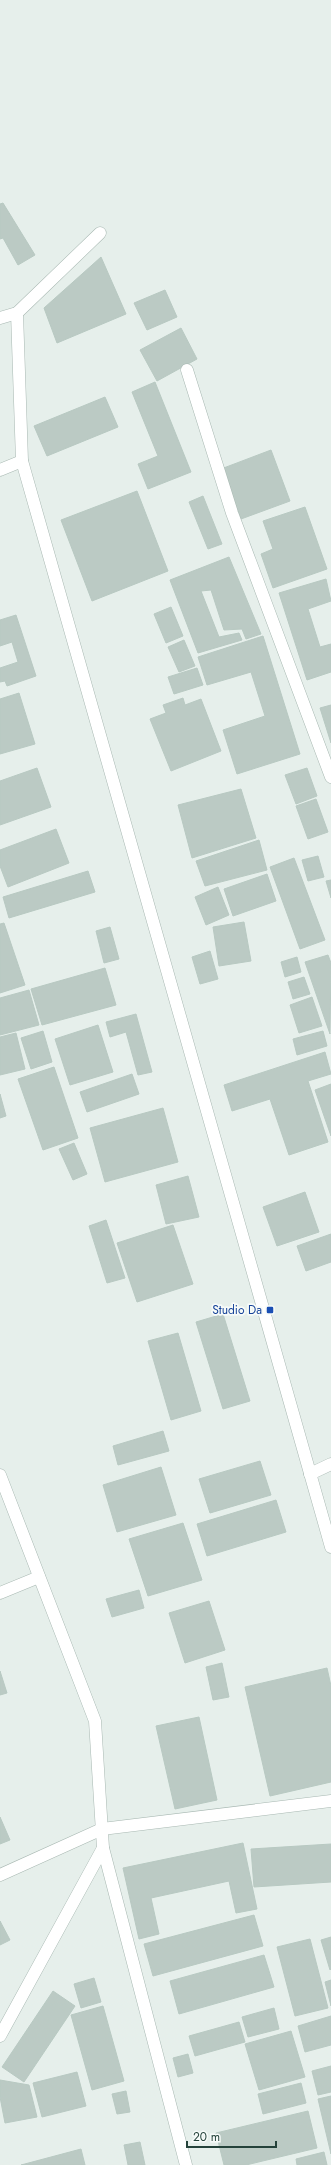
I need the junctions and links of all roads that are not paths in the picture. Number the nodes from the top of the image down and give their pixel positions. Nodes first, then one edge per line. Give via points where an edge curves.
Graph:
1 (100, 233) dead end
2 (18, 313) junction
3 (0, 318) edge
4 (187, 370) dead end
5 (22, 461) junction
6 (0, 470) edge
7 (331, 777) edge
8 (331, 1464) edge
9 (310, 1474) junction
10 (0, 1475) edge
11 (331, 1547) edge
12 (39, 1577) junction
13 (0, 1593) edge
14 (331, 1801) edge
15 (102, 1829) junction
16 (104, 1848) junction
17 (0, 1875) edge
18 (0, 2036) edge
19 (186, 2165) edge

1 - 2 street
2 - 3 street
2 - 5 street
4 - 7 street via 232,513
5 - 6 street
5 - 9 street
8 - 9 street
9 - 11 street
10 - 12 street
12 - 13 street
12 - 15 street via 95,1721
14 - 15 street
15 - 16 street
15 - 17 street
16 - 18 street
16 - 19 street

